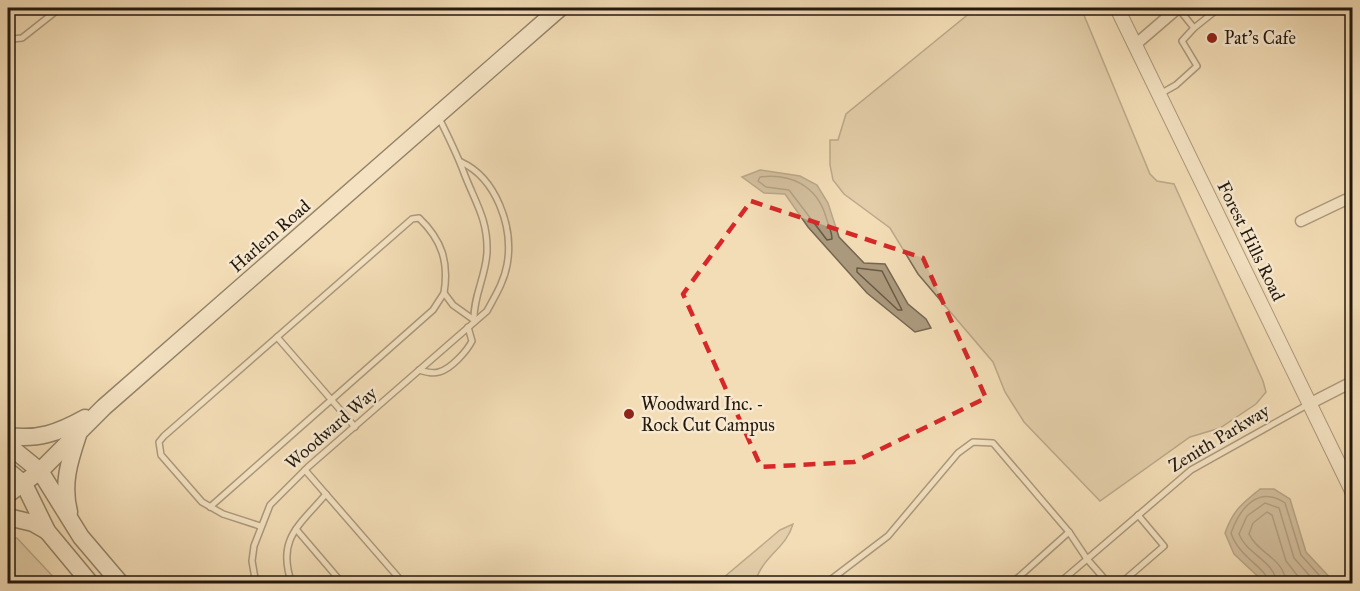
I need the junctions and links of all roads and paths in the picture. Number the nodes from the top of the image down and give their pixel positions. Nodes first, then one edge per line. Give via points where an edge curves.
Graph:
1 (60, 8) edge
2 (560, 8) edge
3 (1117, 8) edge
4 (1178, 8) edge
5 (1219, 8) edge
6 (1194, 28) junction
7 (8, 34) edge
8 (1135, 45) junction
9 (1159, 94) junction
10 (438, 115) junction
11 (461, 162) junction
12 (1353, 201) edge
13 (1301, 221) dead end
14 (444, 293) junction
15 (474, 321) junction
16 (468, 327) junction
17 (277, 337) junction
18 (419, 370) junction
19 (1353, 382) edge
20 (331, 399) junction
21 (1309, 404) junction
22 (104, 407) junction
23 (355, 427) junction
24 (8, 436) edge
25 (8, 445) edge
26 (305, 470) junction
27 (8, 471) edge
28 (40, 471) junction
29 (24, 484) junction
30 (1353, 491) edge
31 (8, 494) edge
32 (326, 494) junction
33 (210, 507) junction
34 (1138, 515) junction
35 (8, 517) edge
36 (260, 526) junction
37 (296, 529) junction
38 (47, 531) junction
39 (1069, 532) junction
40 (81, 537) junction
41 (1087, 559) junction
42 (91, 584) edge
43 (121, 584) edge
44 (256, 584) edge
45 (292, 584) edge
46 (343, 584) edge
47 (404, 584) edge
48 (825, 584) edge
49 (1011, 584) edge
50 (1058, 584) edge
51 (1109, 584) edge
52 (1120, 584) edge

1 - 7 lane via 22,38 12,39
2 - 10 main road, Harlem Road
3 - 8 street, Forest Hills Road
4 - 6 lane
4 - 8 street
5 - 6 lane
6 - 9 lane via 1182,40 1197,66
8 - 9 street, Forest Hills Road
9 - 21 street, Forest Hills Road
10 - 11 lane, Woodward Way
10 - 22 main road, Harlem Road
11 - 15 lane, Woodward Way via 481,208 486,235 485,268 474,305
11 - 15 lane, Woodward Way via 473,168 495,196 508,237 504,277 487,311
12 - 13 street via 1345,200
14 - 15 lane
14 - 17 lane via 447,273 442,249 432,231 419,218 412,219
14 - 20 lane via 433,310
15 - 16 lane, Woodward Way
16 - 18 lane, Woodward Way
16 - 18 lane via 472,341 469,347 446,369
17 - 20 lane
17 - 33 lane via 159,442 161,455
18 - 23 lane, Woodward Way
19 - 21 street, Zenith Parkway
20 - 23 lane
20 - 33 lane
21 - 30 street, Forest Hills Road
21 - 34 lane, Zenith Parkway via 1191,470
22 - 24 main road via 62,431 43,437
22 - 28 main road, Harlem Road
22 - 40 main road via 79,434 65,479 65,497
23 - 26 lane, Woodward Way
25 - 28 main road
26 - 32 lane
26 - 36 lane, Woodward Way via 270,505
27 - 29 main road
28 - 29 main road, Harlem Road
28 - 40 main road
29 - 31 main road, Harlem Road
29 - 38 main road
32 - 37 lane
32 - 47 lane
33 - 36 lane
34 - 41 lane, Zenith Parkway
34 - 52 lane via 1164,546
35 - 38 main road
36 - 44 lane, Woodward Way via 252,561
37 - 45 lane via 287,540
37 - 46 lane
38 - 42 main road
39 - 41 lane
39 - 48 lane via 993,444 973,442 958,453 888,536
39 - 49 lane
40 - 43 main road
41 - 50 lane, Zenith Parkway
41 - 51 lane

